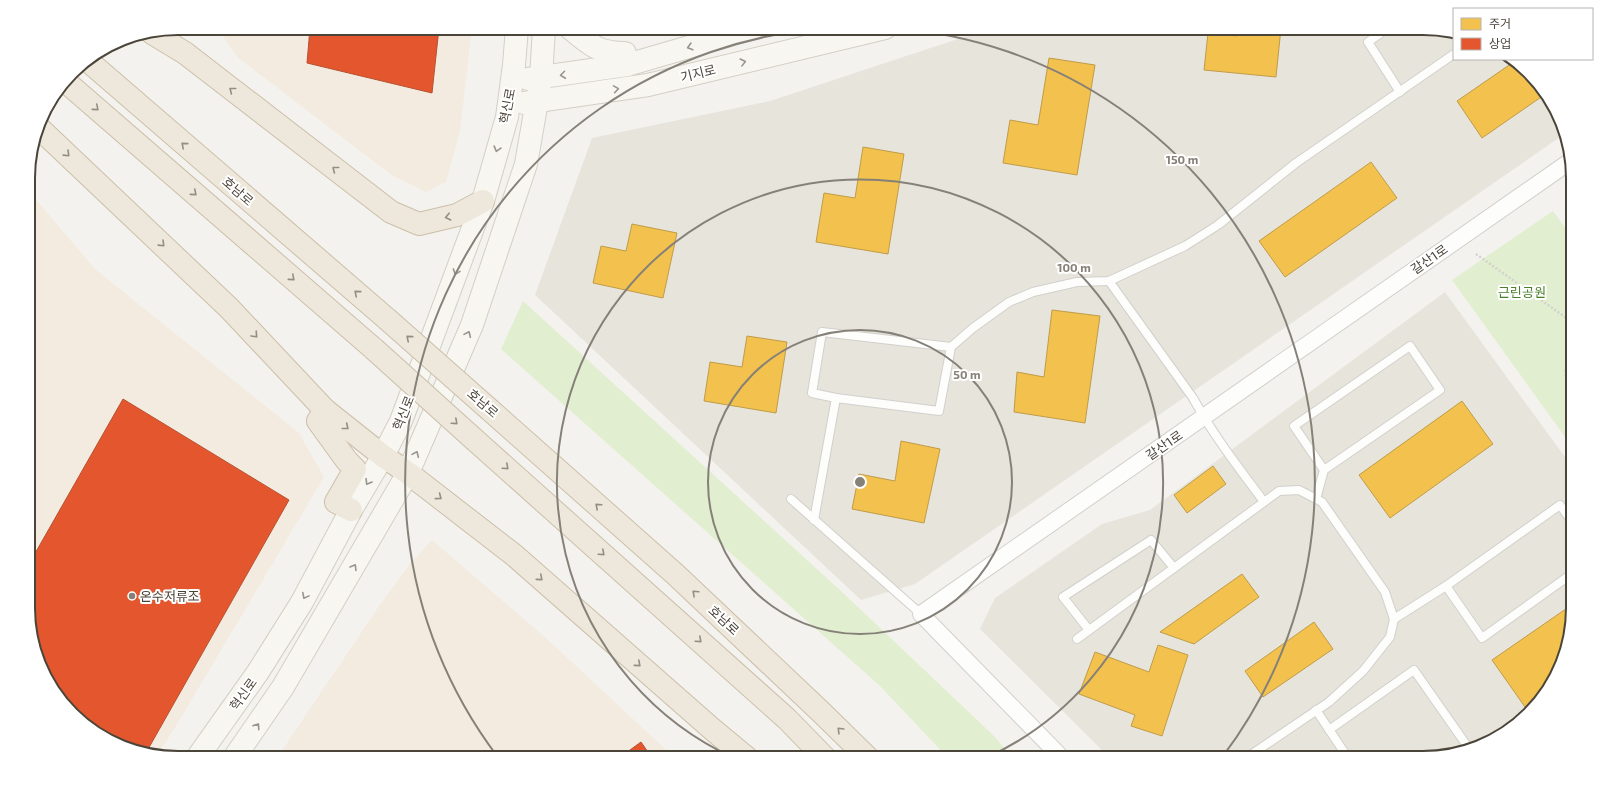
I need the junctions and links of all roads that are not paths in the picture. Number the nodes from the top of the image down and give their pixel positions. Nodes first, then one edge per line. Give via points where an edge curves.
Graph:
1 (516, 35) edge
2 (544, 35) edge
3 (579, 35) edge
4 (730, 35) edge
5 (856, 35) edge
6 (1378, 35) edge
7 (158, 36) edge
8 (1453, 55) edge
9 (92, 64) edge
10 (627, 65) junction
11 (541, 78) junction
12 (512, 81) junction
13 (70, 85) edge
14 (1400, 92) junction
15 (586, 95) junction
16 (537, 101) junction
17 (508, 105) junction
18 (43, 132) edge
19 (530, 140) junction
20 (1566, 165) edge
21 (483, 201) junction
22 (1109, 281) junction
23 (951, 347) junction
24 (836, 398) junction
25 (325, 410) junction
26 (1203, 417) junction
27 (383, 456) junction
28 (1324, 470) junction
29 (408, 473) junction
30 (790, 499) dead end
31 (1316, 499) junction
32 (1264, 502) junction
33 (351, 510) junction
34 (1566, 513) edge
35 (814, 520) junction
36 (1174, 568) junction
37 (1566, 578) edge
38 (1446, 586) junction
39 (921, 614) junction
40 (1394, 619) junction
41 (1089, 630) junction
42 (1077, 639) dead end
43 (1316, 710) junction
44 (1329, 730) junction
45 (1466, 744) edge
46 (202, 751) edge
47 (239, 751) edge
48 (739, 751) edge
49 (818, 751) edge
50 (861, 751) edge
51 (1055, 751) edge
52 (1256, 751) edge
53 (1343, 751) edge

1 - 12 main road, 혁신로
2 - 11 main road
3 - 10 main road via 592,46 610,53 625,53
4 -> 10 main road, 기지로
15 -> 5 main road, 기지로 via 648,85
6 - 14 lane via 1368,42
21 -> 7 highway via 457,214 419,224 391,212 185,53
8 - 14 lane
50 -> 9 highway, 호남로, bridge via 675,574 387,319
10 -> 11 main road, 기지로
11 - 12 main road, 기지로
11 - 16 main road
12 - 17 main road, 혁신로
13 -> 49 highway, bridge via 374,349 787,719
14 - 22 lane via 1296,163 1218,225 1185,246
15 - 16 main road, 기지로
15 - 19 main road via 556,110
16 - 17 main road, 기지로
16 - 19 main road
17 -> 21 main road, 혁신로 via 507,117
18 -> 25 highway via 229,308
29 -> 19 main road via 472,325 526,164
20 - 26 street, 갈산1로
21 -> 27 main road, 혁신로 via 401,421
22 - 23 lane via 1078,282 1033,292 1009,302 972,328
22 - 26 lane via 1193,398
23 - 24 lane via 939,412
23 - 24 lane via 822,332 812,393
24 - 35 lane
25 -> 27 highway
25 - 33 highway via 318,421 355,469 336,502
26 - 32 lane
26 - 39 street, 갈산1로
27 - 29 highway
27 -> 33 main road, 혁신로
28 - 28 lane via 1440,390 1410,346 1294,426
28 - 31 lane
47 -> 29 main road via 283,687
29 -> 48 highway via 514,555
30 - 35 lane
31 - 32 lane via 1299,490 1279,491
31 - 40 lane via 1322,502 1385,592
32 - 36 lane
33 -> 46 main road, 혁신로 via 302,602 258,672
34 - 38 lane via 1560,505
35 - 39 lane
36 - 41 lane
36 - 41 lane via 1151,540 1063,598
37 - 38 lane via 1482,638
38 - 40 lane
39 - 51 street
40 - 43 lane via 1390,637 1363,671 1329,702
41 - 42 lane
43 - 44 lane
43 - 52 lane
44 - 45 lane via 1414,670
44 - 53 lane

